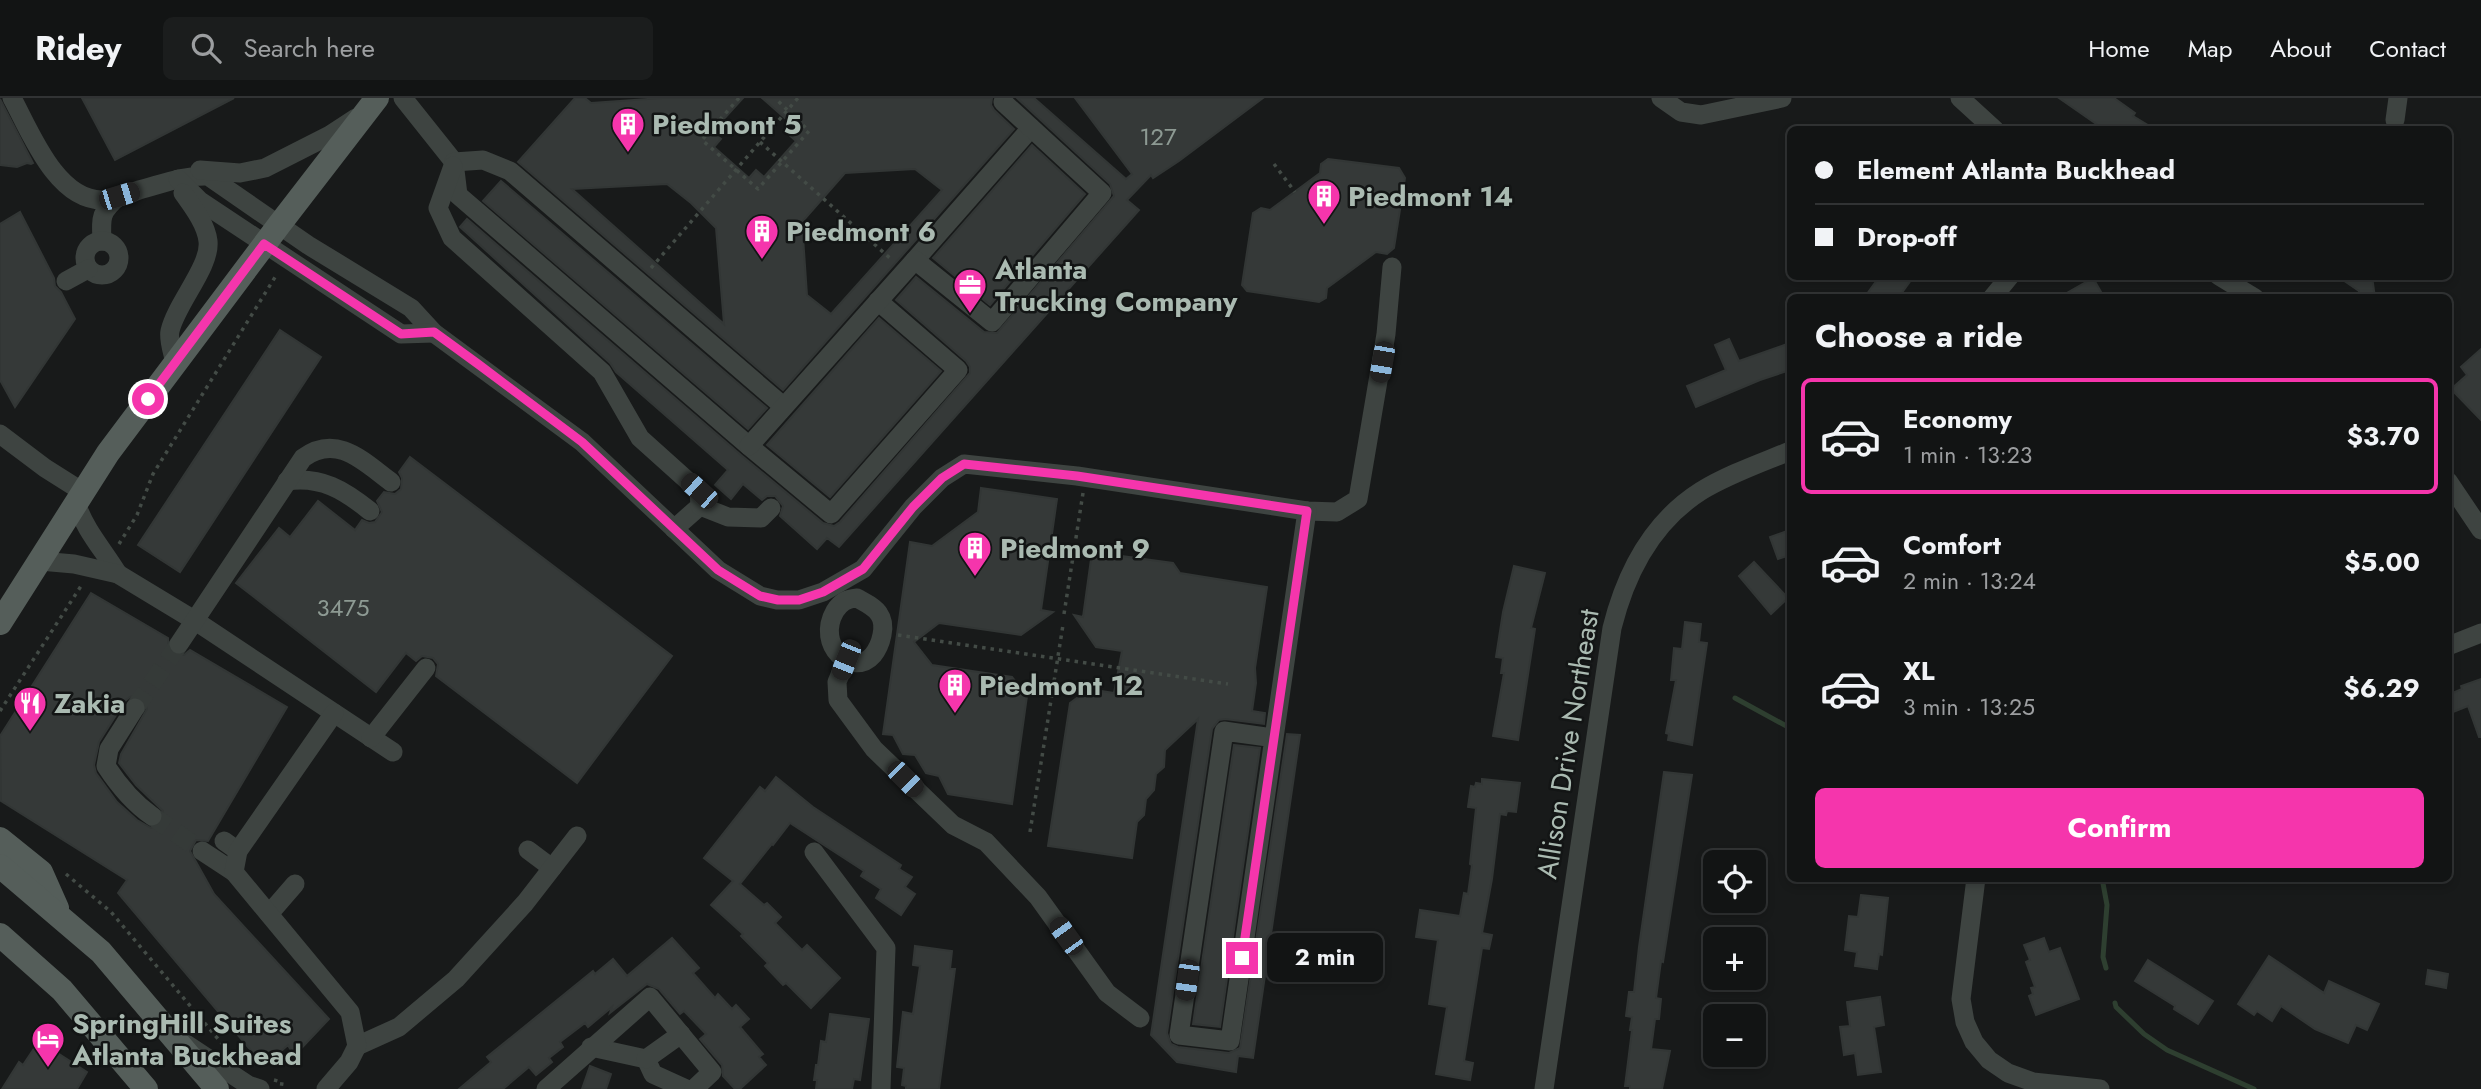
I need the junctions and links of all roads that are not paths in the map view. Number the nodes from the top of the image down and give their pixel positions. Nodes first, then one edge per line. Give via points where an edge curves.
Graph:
1 (12, 98) edge
2 (402, 98) edge
3 (1782, 98) edge
4 (1960, 98) edge
5 (2399, 98) edge
6 (1002, 99) edge
7 (1663, 99) edge
8 (372, 105) edge
9 (2395, 120) dead end
10 (1991, 126) edge
11 (1031, 128) junction
12 (454, 162) junction
13 (178, 179) junction
14 (119, 196) junction
15 (272, 234) junction
16 (910, 265) junction
17 (1392, 267) dead end
18 (2007, 280) edge
19 (2226, 280) edge
20 (66, 281) dead end
21 (1995, 294) edge
22 (2248, 294) edge
23 (878, 301) junction
24 (434, 332) junction
25 (175, 363) junction
26 (783, 406) junction
27 (0, 434) edge
28 (749, 446) junction
29 (1787, 452) edge
30 (287, 481) junction
31 (391, 482) dead end
32 (2452, 487) edge
33 (79, 497) junction
34 (700, 506) junction
35 (771, 508) dead end
36 (370, 511) dead end
37 (1307, 511) junction
38 (674, 528) junction
39 (2481, 530) edge
40 (40, 561) junction
41 (118, 574) junction
42 (834, 596) junction
43 (194, 621) junction
44 (0, 623) edge
45 (2481, 633) edge
46 (179, 644) tunnel mouth
47 (2452, 644) edge
48 (846, 660) junction
49 (426, 668) dead end
50 (135, 708) tunnel mouth
51 (334, 713) junction
52 (371, 738) junction
53 (1274, 738) junction
54 (393, 752) dead end
55 (152, 816) tunnel mouth
56 (577, 836) dead end
57 (0, 839) edge
58 (528, 850) dead end
59 (202, 852) tunnel mouth
60 (814, 852) dead end
61 (0, 866) edge
62 (552, 868) junction
63 (234, 872) junction
64 (1976, 882) edge
65 (296, 884) dead end
66 (269, 914) junction
67 (60, 916) junction
68 (0, 935) edge
69 (1140, 1018) dead end
70 (681, 1034) junction
71 (173, 1036) junction
72 (357, 1046) junction
73 (591, 1047) junction
74 (646, 1059) junction
75 (265, 1084) edge
76 (329, 1085) edge
77 (146, 1089) edge
78 (217, 1089) edge
79 (310, 1089) edge
80 (546, 1089) edge
81 (686, 1089) edge
82 (694, 1089) edge
83 (881, 1089) edge
84 (1544, 1089) edge
85 (2100, 1089) edge

1 - 14 street via 47,163 63,182 82,195 102,200
2 - 12 street
3 - 7 street via 1701,115 1681,112
4 - 10 street
5 - 9 street
6 - 11 street
8 - 13 street via 330,135 264,168 240,173 206,169 186,172
8 - 15 main road
11 - 16 street
11 - 16 street via 1102,192 992,322
12 - 26 street via 483,160 510,171
12 - 28 street via 458,195
12 - 34 street via 438,208 452,238 602,372 640,438 699,491
13 - 14 street
13 - 15 street via 208,176
13 - 25 street via 208,243 200,272 178,307 169,333
14 - 20 street via 104,209 102,241 86,251 88,269
15 - 24 street via 308,245 411,308
15 - 24 street via 401,334
15 - 25 main road
16 - 23 street
17 - 37 street via 1386,334 1358,499 1337,512
18 - 21 street
19 - 22 street
23 - 26 street
23 - 28 street via 958,370 831,514
24 - 38 street via 582,442
25 - 33 main road
26 - 28 street
27 - 33 street
29 - 84 street, Allison Drive Northeast via 1728,477 1679,508 1646,544 1619,597
30 - 31 street via 312,451 338,449 350,452
30 - 36 street via 325,483 345,491
30 - 43 street
32 - 39 street
33 - 40 main road
33 - 41 street via 82,520
34 - 35 street via 728,517 761,518
34 - 38 street
37 - 42 street via 1086,477 964,464 913,507 863,569
37 - 53 street
38 - 42 street via 718,570 760,596 778,600
40 - 41 street
40 - 44 main road
41 - 43 street
42 - 48 street via 829,640
42 - 48 street via 857,598 879,613 883,622 881,642 867,661
43 - 46 street
43 - 51 street
45 - 47 street
48 - 69 street via 837,682 838,700 874,749 953,825 986,842 1038,897 1107,993
49 - 52 street
50 - 55 street via 108,749 106,766
51 - 52 street
51 - 63 street via 231,846
52 - 54 street
53 - 53 street via 1230,1041 1179,1035 1224,731
56 - 62 street
57 - 67 main road via 41,872
58 - 62 street
59 - 63 street
60 - 83 street via 886,948
61 - 67 main road
62 - 72 street via 456,979 399,1027
63 - 66 street
64 - 85 street via 1961,999 1974,1042 2008,1073 2033,1082
65 - 66 street
66 - 72 street via 350,1012
67 - 71 main road via 101,952
68 - 77 main road via 62,990
70 - 73 street via 650,997
70 - 74 street
70 - 82 street via 712,1072
71 - 75 street via 248,1085
71 - 78 main road
72 - 76 street
73 - 74 street
73 - 80 street
74 - 81 street via 653,1074
76 - 79 street

